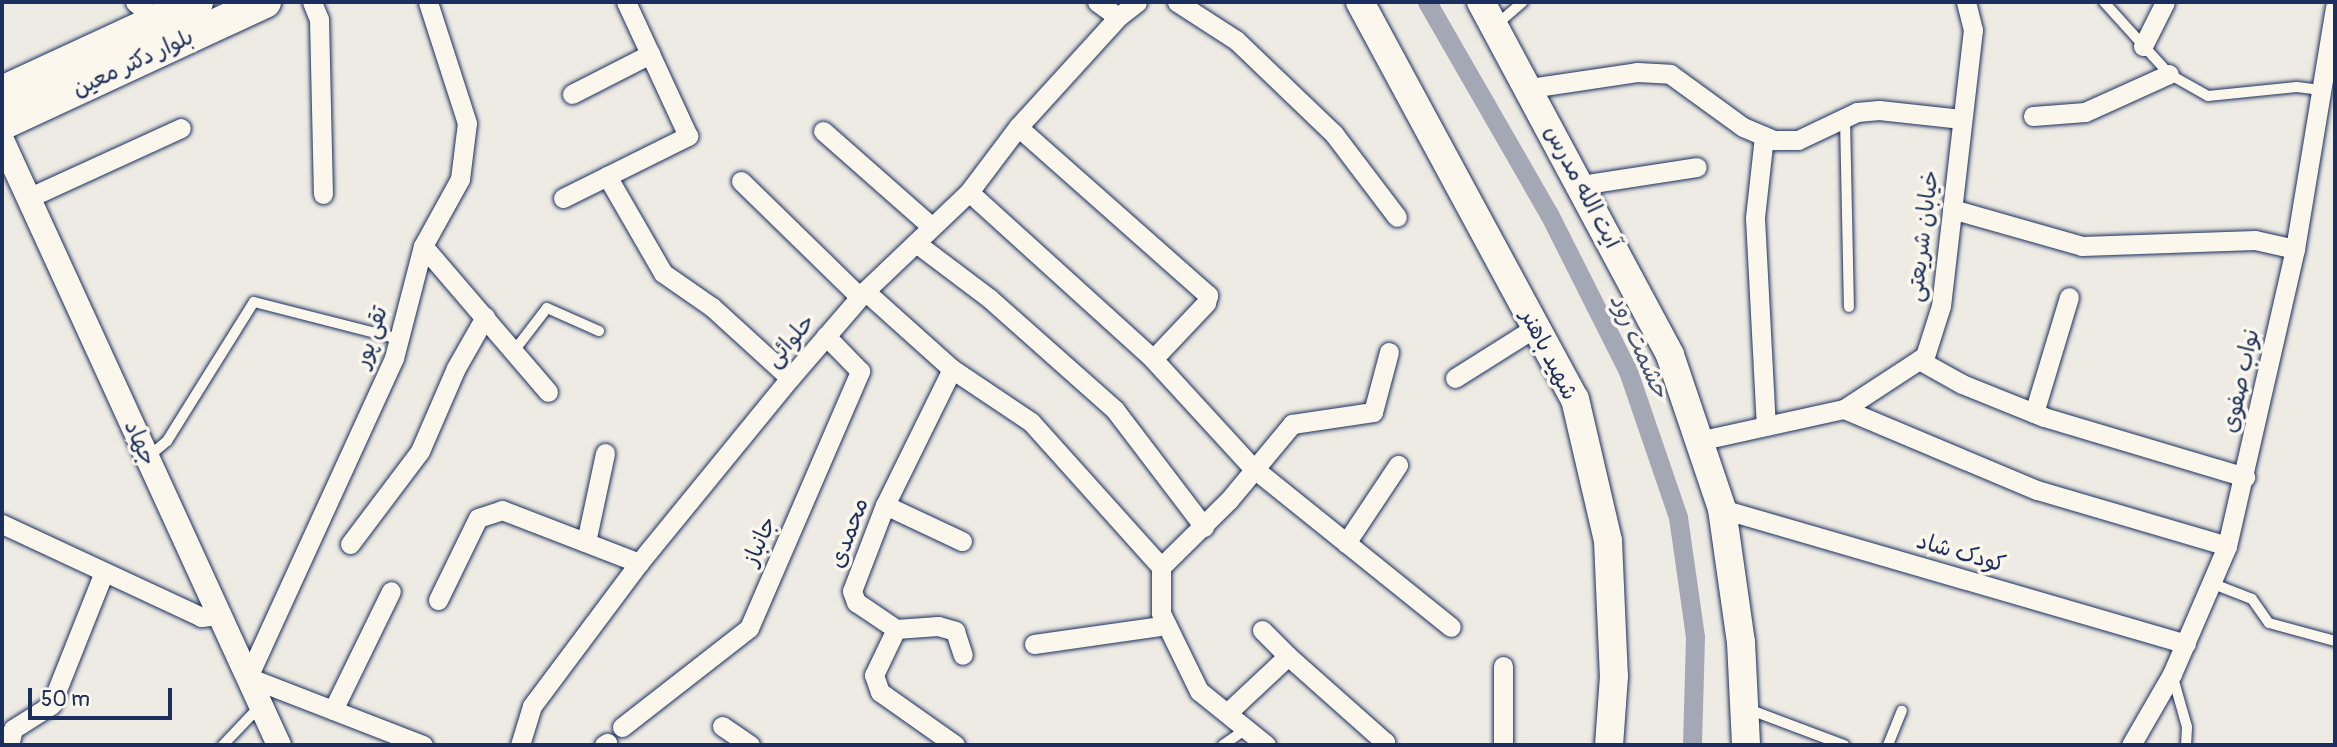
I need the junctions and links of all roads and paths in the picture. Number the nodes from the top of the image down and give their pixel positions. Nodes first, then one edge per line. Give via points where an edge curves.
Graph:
1 (197, 2) edge
2 (265, 2) edge
3 (312, 2) edge
4 (428, 2) edge
5 (626, 2) edge
6 (1097, 2) edge
7 (1137, 2) edge
8 (1177, 2) edge
9 (1360, 2) edge
10 (1481, 2) edge
11 (1523, 2) edge
12 (1966, 2) edge
13 (2104, 2) edge
14 (2165, 2) edge
15 (146, 11) edge
16 (2335, 11) edge
17 (1118, 16) junction
18 (1494, 26) junction
19 (2143, 46) junction
20 (650, 54) junction
21 (2169, 74) junction
22 (2328, 85) edge
23 (1530, 88) junction
24 (2, 92) edge
25 (572, 94) dead end
26 (2033, 116) dead end
27 (1845, 118) junction
28 (1962, 119) junction
29 (2, 124) edge
30 (1018, 127) junction
31 (181, 128) dead end
32 (823, 131) dead end
33 (1764, 135) junction
34 (2, 140) edge
35 (1697, 167) dead end
36 (607, 176) junction
37 (741, 181) dead end
38 (1581, 185) junction
39 (969, 192) junction
40 (323, 194) dead end
41 (28, 198) junction
42 (562, 198) dead end
43 (1952, 209) junction
44 (1397, 217) dead end
45 (932, 227) junction
46 (916, 243) junction
47 (423, 246) junction
48 (2295, 249) junction
49 (863, 294) junction
50 (2069, 297) dead end
51 (1849, 307) dead end
52 (485, 317) junction
53 (1536, 327) junction
54 (599, 331) dead end
55 (826, 336) junction
56 (399, 339) junction
57 (514, 351) junction
58 (1390, 352) dead end
59 (1153, 359) junction
60 (1919, 360) junction
61 (952, 369) junction
62 (790, 378) junction
63 (1455, 378) dead end
64 (548, 392) dead end
65 (1844, 409) junction
66 (2034, 414) junction
67 (1766, 426) junction
68 (1698, 441) junction
69 (605, 453) dead end
70 (147, 458) junction
71 (1398, 465) dead end
72 (1252, 467) junction
73 (2245, 477) junction
74 (885, 505) junction
75 (1722, 509) junction
76 (2, 524) edge
77 (1204, 527) junction
78 (962, 541) dead end
79 (586, 542) junction
80 (1346, 543) junction
81 (350, 544) dead end
82 (2227, 545) junction
83 (639, 563) junction
84 (1161, 567) junction
85 (103, 574) junction
86 (2211, 583) junction
87 (391, 591) dead end
88 (438, 600) dead end
89 (219, 615) junction
90 (1167, 625) junction
91 (1451, 627) dead end
92 (895, 629) junction
93 (1262, 630) dead end
94 (2335, 640) edge
95 (1034, 644) dead end
96 (2186, 644) junction
97 (963, 655) dead end
98 (1288, 656) junction
99 (1503, 666) dead end
100 (2172, 674) junction
101 (248, 677) junction
102 (261, 705) junction
103 (1744, 707) junction
104 (334, 710) junction
105 (1902, 711) dead end
106 (1227, 713) junction
107 (722, 726) dead end
108 (622, 727) dead end
109 (1247, 729) junction
110 (7, 743) edge
111 (223, 745) edge
112 (279, 745) edge
113 (422, 745) edge
114 (520, 745) edge
115 (750, 745) edge
116 (955, 745) edge
117 (1223, 745) edge
118 (1266, 745) edge
119 (1383, 745) edge
120 (1503, 745) edge
121 (1609, 745) edge
122 (1746, 745) edge
123 (1844, 745) edge
124 (1888, 745) edge
125 (2131, 745) edge
126 (2186, 745) edge

1 - 15 main road, بلوار دکتر معین
2 - 29 main road, بلوار دکتر معین
3 - 40 street via 319,19
4 - 47 street, تقی پور via 467,123 460,180
5 - 20 street
6 - 17 street
7 - 17 street, حلوائی
8 - 44 street via 1236,40 1334,134
9 - 53 main road, شهید باهنر
10 - 18 main road, آیت الله مدرس
11 - 18 lane
12 - 28 street, خیابان شریعتی via 1973,30
13 - 19 lane
14 - 19 street
15 - 24 main road, بلوار دکتر معین
16 - 22 street, نواب صفوی
17 - 30 street, حلوائی
18 - 23 main road, آیت الله مدرس
19 - 21 lane
20 - 25 street
20 - 36 street via 688,136
21 - 22 lane via 2208,96
21 - 26 street via 2085,112
22 - 48 street, نواب صفوی
23 - 33 street via 1637,72 1670,74 1743,127
23 - 38 main road, آیت الله مدرس
27 - 28 street via 1879,110
27 - 33 street via 1798,140
27 - 51 lane
28 - 43 street, خیابان شریعتی
30 - 39 street, حلوائی
30 - 59 street via 1208,295 1206,303
31 - 41 street
32 - 45 street
33 - 67 street via 1755,218
34 - 41 street, جهاد
35 - 38 street
36 - 42 street
36 - 62 street via 663,273 712,307
37 - 49 street
38 - 68 main road, آیت الله مدرس via 1670,355
39 - 45 street, حلوائی
39 - 59 street
41 - 70 street, جهاد
43 - 48 street via 2082,246 2255,240
43 - 60 street, خیابان شریعتی via 1941,306 1925,356
45 - 46 street, حلوائی
46 - 49 street, حلوائی
46 - 77 street via 989,298 1115,410
47 - 52 street
47 - 56 street, تقی پور
48 - 73 street, نواب صفوی
49 - 55 street, حلوائی
49 - 61 street
50 - 66 street
52 - 57 street
52 - 81 street via 456,368 420,451
53 - 63 street
53 - 121 main road, شهید باهنر via 1575,399 1608,541 1615,676
54 - 57 lane via 547,308
55 - 62 street, حلوائی
55 - 108 street, جانباز via 860,371 749,628
56 - 70 lane via 254,302 167,441
56 - 101 street, تقی پور
57 - 64 street
58 - 72 street via 1373,412 1292,424
59 - 72 street
60 - 65 street
60 - 66 street
61 - 74 street, محمدی
61 - 84 street via 1031,422
62 - 83 street, حلوائی
65 - 67 street
65 - 82 street via 2037,490
66 - 73 street
67 - 68 street
68 - 75 main road, آیت الله مدرس
69 - 79 street
70 - 89 street, جهاد
71 - 80 street
72 - 77 street
72 - 80 street
73 - 82 street, نواب صفوی
74 - 78 street
74 - 92 street, محمدی via 852,591 856,602
75 - 96 street, کودک شاد
75 - 103 main road, آیت الله مدرس via 1741,642
76 - 85 street
77 - 84 street
79 - 83 street
79 - 88 street via 502,510 478,518
80 - 91 street
82 - 86 street, نواب صفوی
83 - 114 street, حلوائی via 532,706
84 - 90 street via 1161,613
85 - 89 street via 201,617
85 - 110 street via 51,705 13,729
86 - 94 lane via 2252,599 2269,623
86 - 96 street, نواب صفوی
87 - 104 street
89 - 101 street, جهاد
90 - 95 street
90 - 106 street via 1199,691
92 - 97 street via 938,626 955,631
92 - 116 street via 874,675 875,684
93 - 98 street
96 - 100 street, نواب صفوی
98 - 106 street
98 - 119 street via 1385,742
99 - 120 street
100 - 125 street, نواب صفوی
100 - 126 lane via 2187,727
101 - 102 street, جهاد
101 - 104 street
102 - 111 lane
102 - 112 street, جهاد
103 - 122 main road, آیت الله مدرس
103 - 123 lane
104 - 113 street
105 - 124 lane
106 - 109 street
107 - 115 street
109 - 117 lane
109 - 118 street

